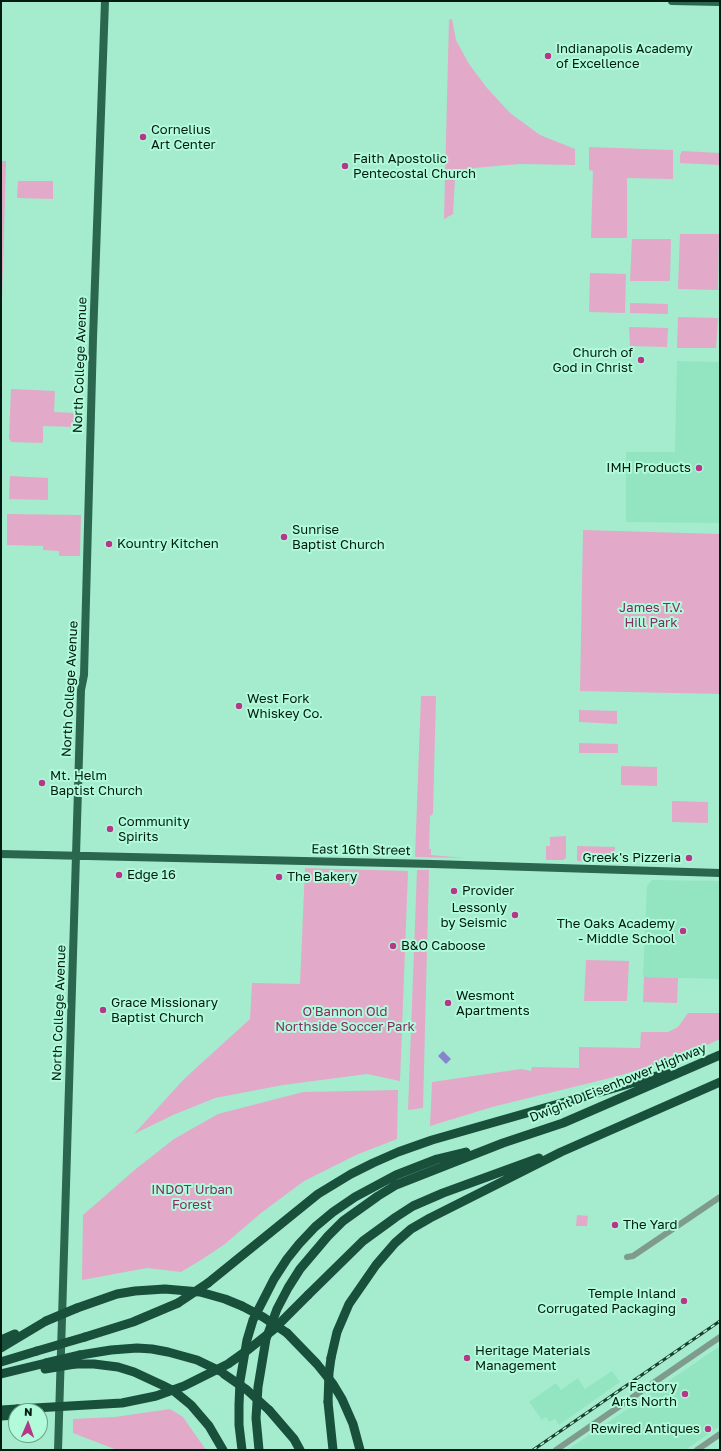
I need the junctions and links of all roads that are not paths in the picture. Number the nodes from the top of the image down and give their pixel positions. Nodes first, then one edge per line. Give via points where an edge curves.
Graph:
1 (105, 1) edge
2 (672, 1) edge
3 (720, 2) edge
4 (1, 854) edge
5 (76, 856) junction
6 (720, 873) edge
7 (720, 1055) edge
8 (720, 1082) edge
9 (571, 1147) junction
10 (433, 1166) junction
11 (720, 1197) edge
12 (627, 1257) dead end
13 (46, 1321) junction
14 (720, 1338) edge
15 (1, 1340) edge
16 (1, 1348) edge
17 (1, 1362) edge
18 (45, 1366) junction
19 (1, 1375) edge
20 (122, 1404) junction
21 (48, 1410) edge
22 (48, 1413) edge
23 (720, 1434) edge
24 (58, 1450) edge
25 (224, 1450) edge
26 (242, 1450) edge
27 (259, 1450) edge
28 (300, 1450) edge
29 (333, 1450) edge
30 (360, 1450) edge
31 (556, 1450) edge
32 (697, 1450) edge

1 - 5 main road, North College Avenue
2 - 3 main road
4 - 5 main road, East 16th Street
5 - 6 main road, East 16th Street
5 - 24 main road, North College Avenue
7 - 10 highway, Dwight D Eisenhower Highway via 563,1123
7 - 17 highway, bridge via 665,1074 398,1152 351,1174 318,1194 208,1283 178,1303 133,1322
8 - 9 highway
9 - 20 highway, bridge via 469,1183 396,1217 364,1241 273,1330 228,1364 184,1386
9 - 29 highway, bridge via 411,1229 376,1265 349,1304 337,1332 331,1358 328,1402
10 - 26 highway via 396,1175 333,1212 299,1244 274,1279 253,1320 242,1364 239,1405
10 - 27 highway via 396,1185 343,1221 300,1269 288,1288 266,1339 261,1364 256,1418
11 - 12 street via 635,1255
13 - 15 highway
13 - 16 highway
13 - 30 highway, bridge via 77,1308 135,1290 165,1288 200,1292 226,1299 263,1317 287,1333 317,1364 342,1399 353,1424
14 - 31 street
18 - 19 highway
18 - 25 highway, bridge via 94,1364 118,1367 162,1384 191,1405
18 - 28 highway, bridge via 80,1355 137,1348 168,1352 197,1360 247,1390 269,1410
20 - 21 highway, bridge
20 - 22 highway, bridge
23 - 32 street

